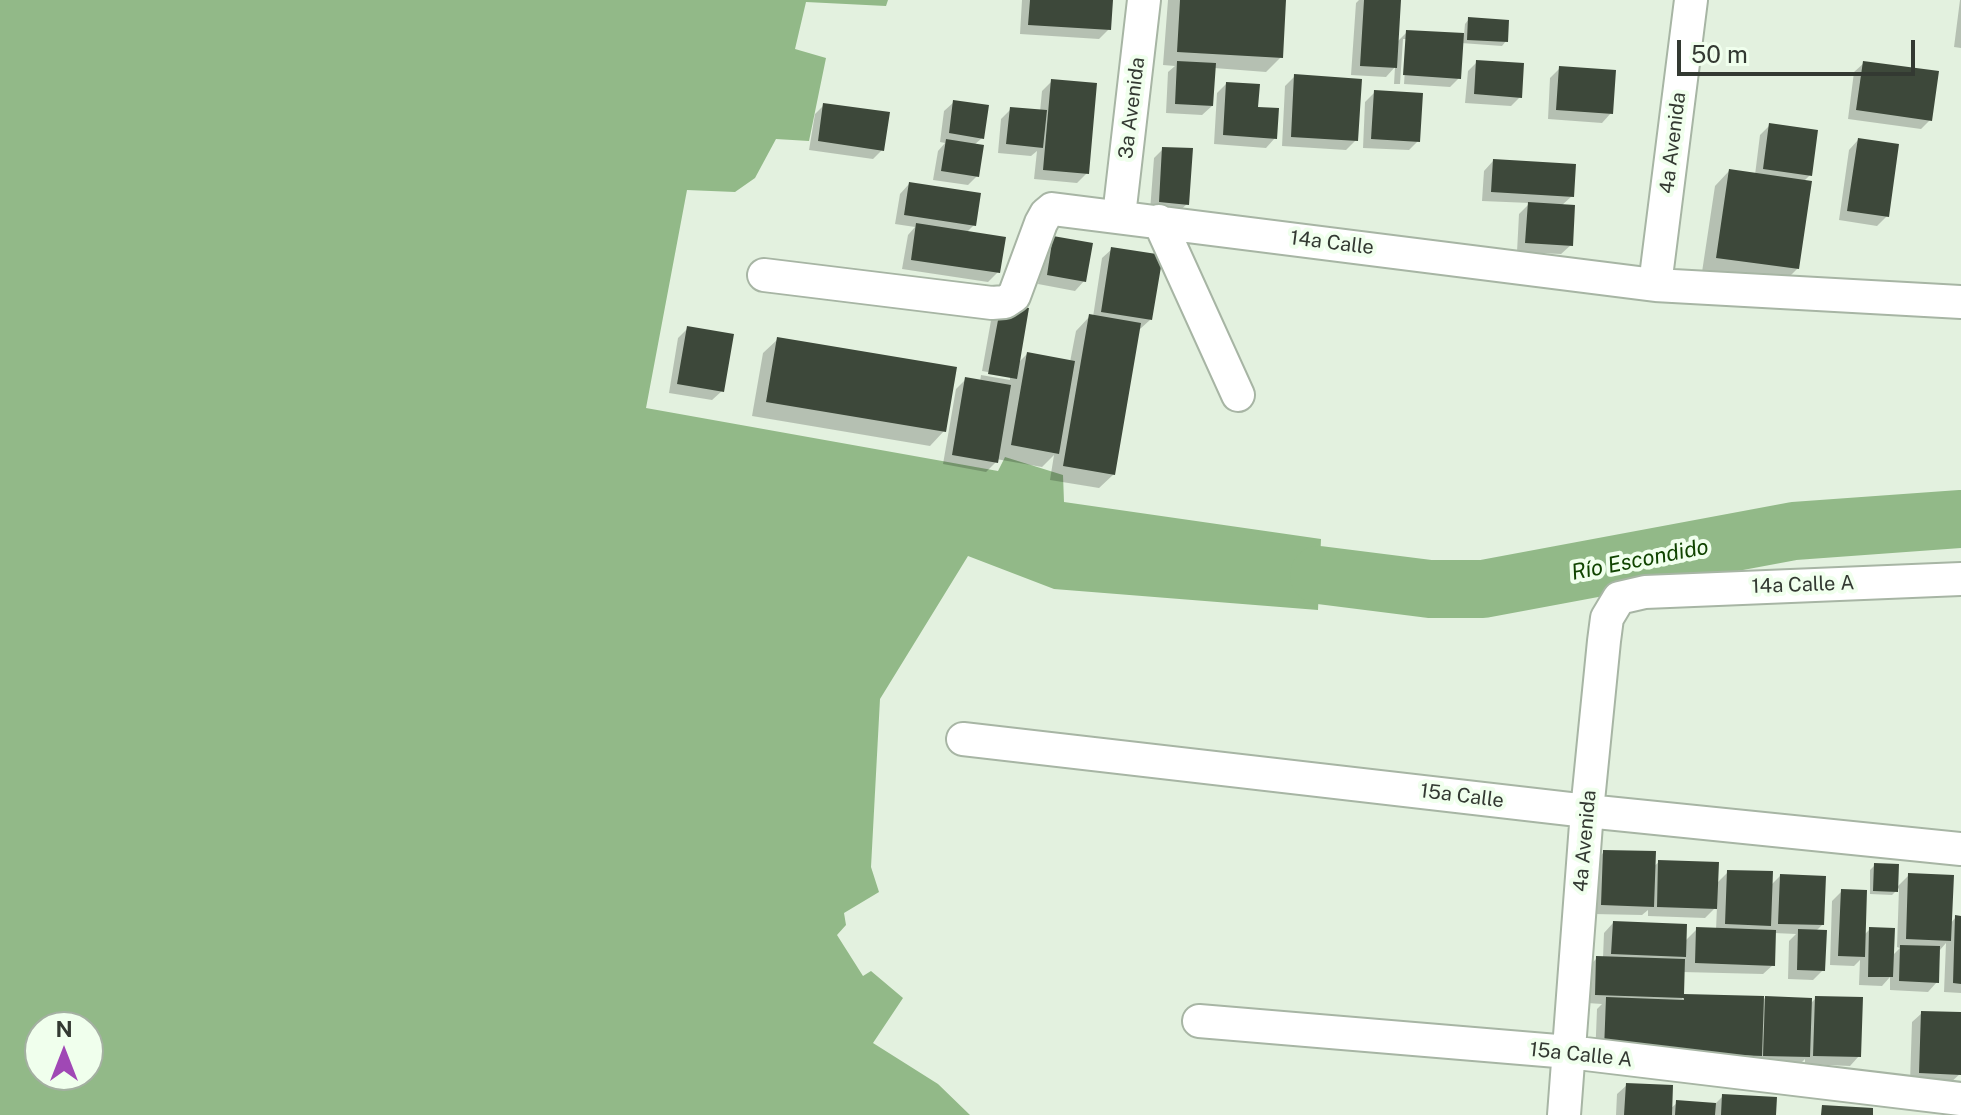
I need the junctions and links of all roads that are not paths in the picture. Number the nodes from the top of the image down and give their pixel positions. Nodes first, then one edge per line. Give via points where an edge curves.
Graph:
1 (1144, 0) edge
2 (1691, 0) edge
3 (1119, 216) junction
4 (1159, 221) junction
5 (764, 275) dead end
6 (1655, 285) junction
7 (1961, 302) edge
8 (1238, 395) dead end
9 (1961, 579) edge
10 (1645, 592) joint
11 (963, 739) dead end
12 (1587, 811) junction
13 (1961, 849) edge
14 (1199, 1021) dead end
15 (1569, 1052) junction
16 (1961, 1099) edge
17 (1564, 1115) edge

1 - 3 street, 3a Avenida
2 - 6 street, 4a Avenida
3 - 4 street, 14a Calle
3 - 5 street, 14a Calle via 1052,209 1041,223 1014,296 1005,302
4 - 6 street, 14a Calle
4 - 8 street
6 - 7 street, 14a Calle
9 - 10 street, 14a Calle A
10 - 12 street, 4a Avenida via 1619,598 1607,618
11 - 12 street, 15a Calle
12 - 13 street, 15a Calle
12 - 15 street, 4a Avenida
14 - 15 street, 15a Calle A
15 - 16 street, 15a Calle A
15 - 17 street, 4a Avenida

